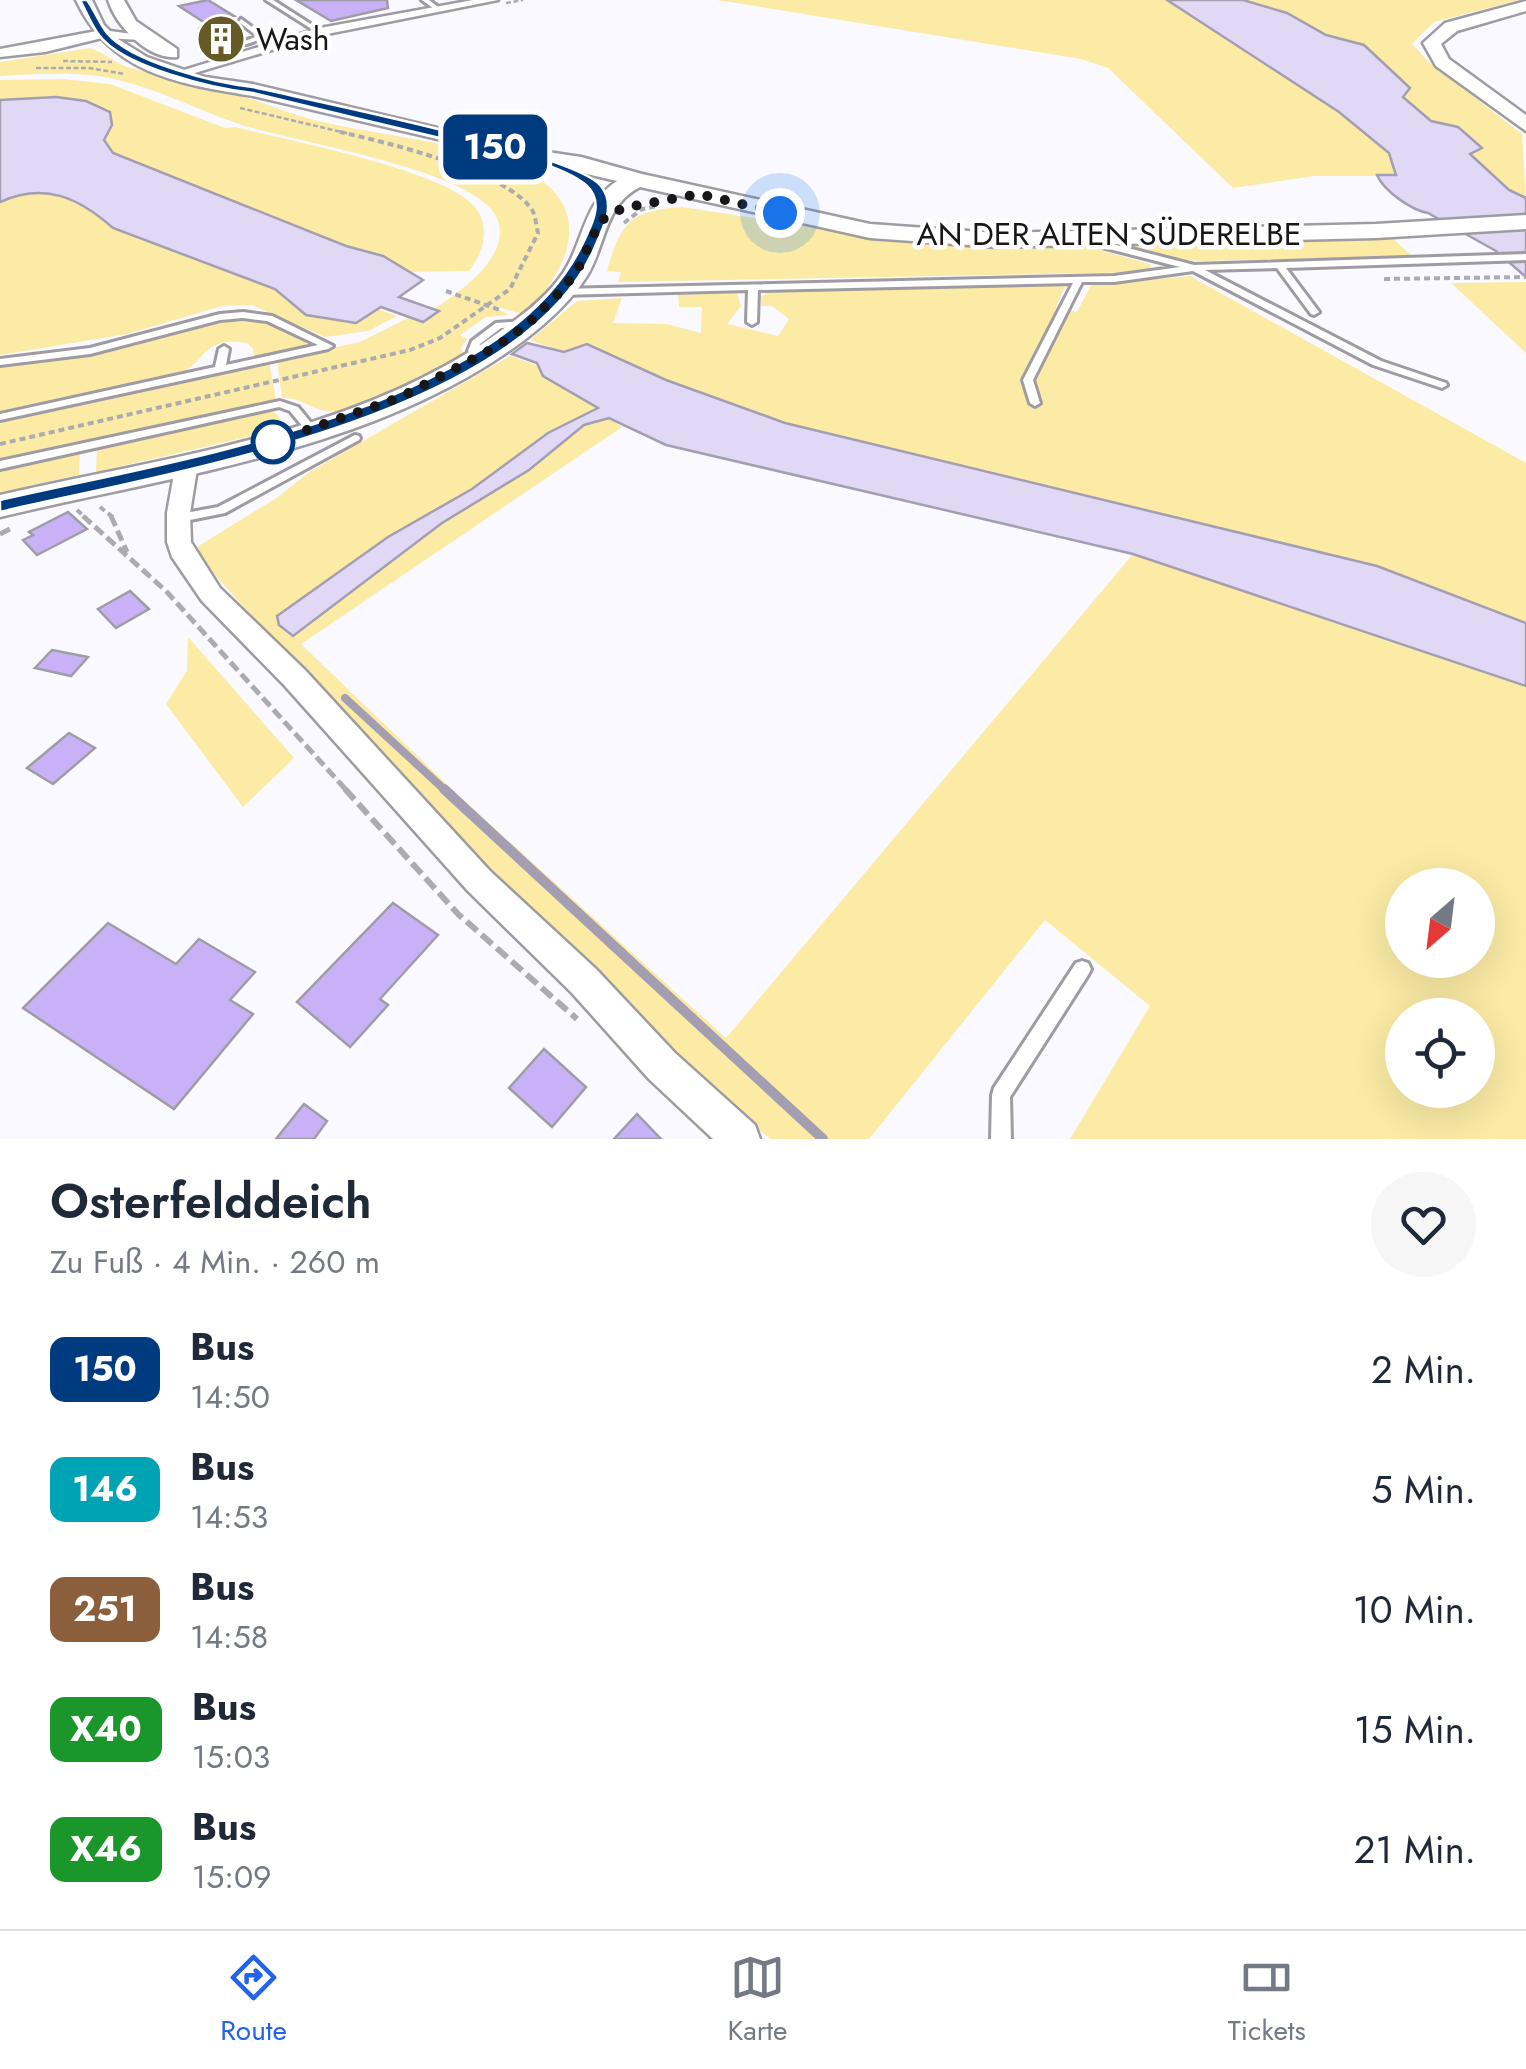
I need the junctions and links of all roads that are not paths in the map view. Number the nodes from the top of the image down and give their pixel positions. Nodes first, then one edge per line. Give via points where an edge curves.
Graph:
1 (84, 0) edge
2 (116, 0) edge
3 (268, 0) edge
4 (425, 0) edge
5 (492, 0) edge
6 (1526, 6) edge
7 (439, 10) junction
8 (241, 21) dead end
9 (204, 29) dead end
10 (320, 32) junction
11 (142, 36) junction
12 (107, 38) junction
13 (0, 53) edge
14 (203, 66) junction
15 (178, 74) junction
16 (253, 90) junction
17 (1526, 126) edge
18 (521, 154) junction
19 (570, 170) junction
20 (637, 180) junction
21 (699, 194) junction
22 (605, 212) junction
23 (1526, 222) edge
24 (1075, 238) junction
25 (1526, 257) edge
26 (1280, 266) junction
27 (1194, 268) junction
28 (1079, 279) junction
29 (753, 290) junction
30 (560, 292) junction
31 (1314, 312) dead end
32 (752, 322) dead end
33 (224, 349) dead end
34 (0, 362) edge
35 (220, 368) junction
36 (1442, 386) dead end
37 (1035, 403) dead end
38 (0, 417) edge
39 (312, 430) junction
40 (355, 438) dead end
41 (187, 464) junction
42 (0, 465) edge
43 (0, 506) edge
44 (180, 518) junction
45 (1082, 969) dead end
46 (741, 1139) edge
47 (1001, 1139) edge

1 - 12 main road
2 - 11 main road via 118,12
3 - 10 lane
4 - 7 lane
5 - 7 street
6 - 17 main road via 1451,26 1432,43 1442,62
7 - 10 street
8 - 9 lane via 261,36 227,45
10 - 14 street
11 - 12 street
11 - 14 main road
12 - 13 street
12 - 15 main road
14 - 15 street
14 - 16 main road
15 - 16 main road
16 - 18 main road
18 - 19 main road
18 - 20 main road
19 - 20 main road
19 - 22 main road via 596,186
20 - 21 main road, AN DER ALTEN SÜDERELBE
20 - 22 main road via 636,192
21 - 22 main road
21 - 24 main road, AN DER ALTEN SÜDERELBE via 895,234
22 - 30 main road
23 - 24 main road, AN DER ALTEN SÜDERELBE
24 - 27 lane
25 - 26 lane
26 - 27 lane
26 - 31 lane
27 - 28 lane
27 - 36 lane via 1378,363
28 - 29 lane
28 - 37 lane via 1028,380
29 - 30 lane
29 - 32 lane
30 - 39 main road via 528,324 477,358 401,397
33 - 35 lane
34 - 35 lane via 90,352 243,315 268,318 328,346
35 - 38 lane
39 - 41 main road
39 - 42 lane via 294,408 280,404
40 - 44 lane via 221,510
41 - 43 main road
41 - 44 street
44 - 46 street via 182,554 265,654 295,678 478,881
45 - 47 lane via 1001,1095

